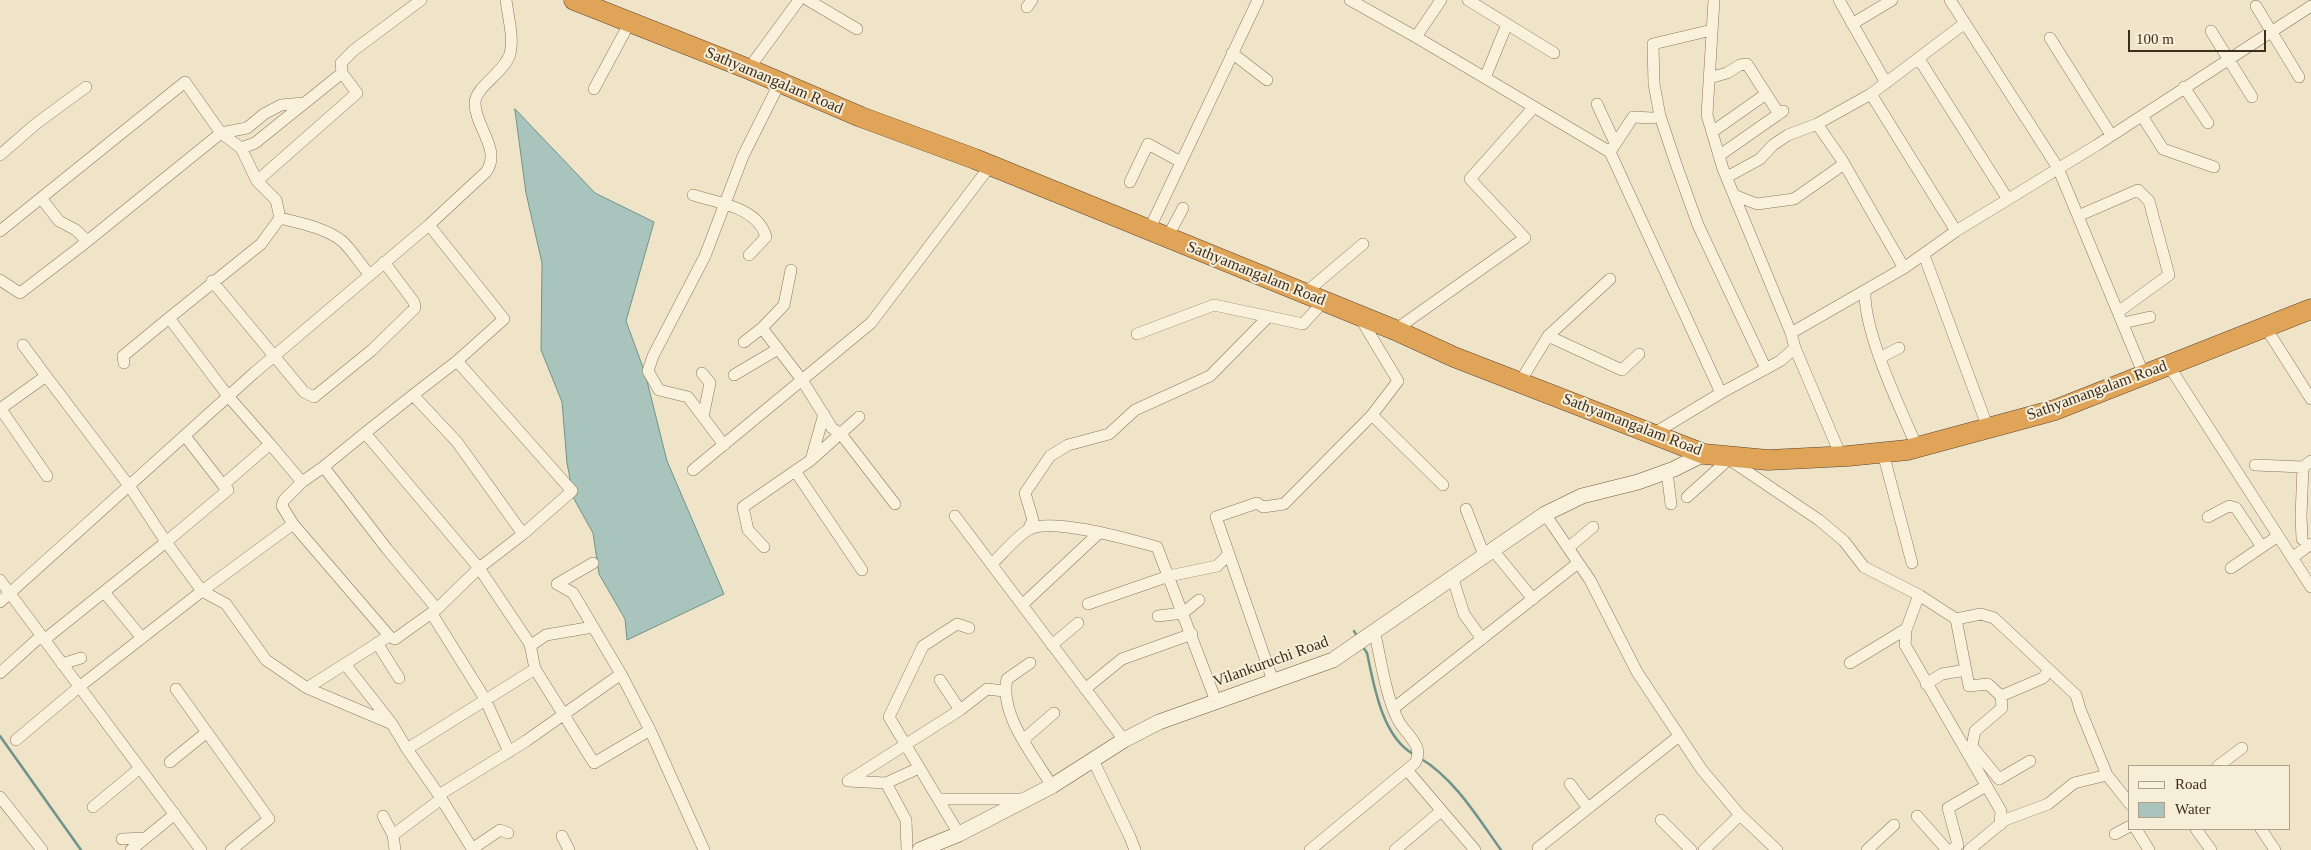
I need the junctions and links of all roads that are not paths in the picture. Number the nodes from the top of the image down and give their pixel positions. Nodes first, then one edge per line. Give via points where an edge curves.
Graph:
1 (421, 0) edge
2 (506, 0) edge
3 (604, 0) edge
4 (799, 0) edge
5 (808, 0) edge
6 (1258, 0) edge
7 (1350, 0) edge
8 (1441, 0) edge
9 (1468, 0) edge
10 (1714, 0) edge
11 (1839, 0) edge
12 (1892, 0) edge
13 (1950, 0) edge
14 (581, 1) edge
15 (2256, 6) dead end
16 (2311, 6) edge
17 (630, 22) junction
18 (1965, 23) junction
19 (1507, 24) junction
20 (1852, 24) junction
21 (857, 29) dead end
22 (1712, 30) junction
23 (2211, 30) dead end
24 (2271, 32) junction
25 (1416, 37) junction
26 (2050, 38) dead end
27 (1232, 53) junction
28 (1554, 53) dead end
29 (1919, 59) junction
30 (2228, 59) junction
31 (755, 60) junction
32 (342, 73) junction
33 (2299, 77) dead end
34 (1485, 78) junction
35 (1709, 78) junction
36 (1267, 80) dead end
37 (780, 82) junction
38 (1886, 83) junction
39 (86, 87) dead end
40 (2184, 87) junction
41 (594, 90) dead end
42 (1766, 94) junction
43 (1871, 94) junction
44 (2252, 97) dead end
45 (304, 103) junction
46 (1597, 104) dead end
47 (1534, 107) junction
48 (1660, 116) junction
49 (2142, 116) junction
50 (2208, 123) dead end
51 (1817, 124) junction
52 (1712, 132) junction
53 (221, 133) junction
54 (2111, 135) junction
55 (1612, 147) junction
56 (241, 148) junction
57 (0, 155) edge
58 (1720, 155) junction
59 (982, 162) junction
60 (1181, 162) junction
61 (1844, 164) junction
62 (2214, 167) dead end
63 (2058, 168) junction
64 (1727, 177) junction
65 (257, 181) junction
66 (1130, 182) dead end
67 (693, 195) dead end
68 (1734, 195) junction
69 (41, 198) junction
70 (2007, 198) junction
71 (725, 204) junction
72 (1183, 208) dead end
73 (2078, 216) junction
74 (280, 218) junction
75 (429, 225) junction
76 (1956, 231) junction
77 (0, 232) edge
78 (1158, 234) junction
79 (87, 242) junction
80 (1363, 244) dead end
81 (749, 255) dead end
82 (1924, 255) junction
83 (384, 262) junction
84 (1904, 268) junction
85 (791, 270) dead end
86 (369, 274) junction
87 (1610, 279) dead end
88 (0, 280) edge
89 (212, 281) junction
90 (1865, 292) junction
91 (1305, 293) junction
92 (1324, 301) junction
93 (2311, 309) edge
94 (2118, 312) junction
95 (1358, 315) junction
96 (1268, 316) junction
97 (2150, 317) dead end
98 (169, 318) junction
99 (2123, 323) junction
100 (762, 328) junction
101 (2266, 328) junction
102 (1396, 330) junction
103 (1790, 333) junction
104 (1136, 334) dead end
105 (1548, 336) junction
106 (744, 342) dead end
107 (23, 345) dead end
108 (1795, 348) junction
109 (1899, 348) dead end
110 (778, 349) junction
111 (1639, 354) dead end
112 (274, 357) junction
113 (1881, 357) junction
114 (457, 361) junction
115 (124, 363) dead end
116 (2169, 366) junction
117 (1766, 369) junction
118 (702, 373) dead end
119 (734, 375) dead end
120 (2144, 375) junction
121 (46, 376) junction
122 (802, 380) junction
123 (1520, 382) junction
124 (1721, 393) junction
125 (2309, 393) edge
126 (413, 395) junction
127 (228, 396) junction
128 (0, 408) edge
129 (824, 414) junction
130 (1372, 415) junction
131 (703, 417) junction
132 (859, 417) dead end
133 (1988, 428) junction
134 (365, 433) junction
135 (841, 434) junction
136 (1654, 434) junction
137 (185, 436) junction
138 (270, 444) junction
139 (724, 445) junction
140 (1917, 447) junction
141 (1883, 453) junction
142 (1704, 454) junction
143 (1841, 456) junction
144 (1727, 457) junction
145 (811, 460) junction
146 (2307, 464) edge
147 (2255, 465) dead end
148 (322, 468) junction
149 (693, 470) dead end
150 (795, 471) junction
151 (1668, 472) junction
152 (47, 476) dead end
153 (302, 482) junction
154 (223, 485) junction
155 (1442, 485) dead end
156 (130, 487) junction
157 (1687, 497) dead end
158 (895, 504) dead end
159 (1671, 504) dead end
160 (1466, 509) dead end
161 (1545, 514) junction
162 (955, 516) dead end
163 (2208, 517) dead end
164 (293, 524) junction
165 (1593, 528) dead end
166 (1028, 530) junction
167 (1100, 532) junction
168 (523, 534) junction
169 (2278, 536) junction
170 (166, 542) junction
171 (2307, 546) edge
172 (764, 547) dead end
173 (2262, 547) junction
174 (1568, 548) junction
175 (1488, 552) junction
176 (1229, 554) junction
177 (2292, 558) junction
178 (593, 563) dead end
179 (1578, 563) junction
180 (1912, 563) dead end
181 (992, 564) junction
182 (479, 568) junction
183 (2231, 568) dead end
184 (862, 570) dead end
185 (1168, 576) junction
186 (1452, 576) junction
187 (0, 580) edge
188 (2311, 586) edge
189 (202, 590) junction
190 (104, 592) junction
191 (10, 594) junction
192 (1919, 595) junction
193 (1533, 599) junction
194 (1199, 600) dead end
195 (0, 602) edge
196 (1088, 604) dead end
197 (1022, 605) junction
198 (434, 612) junction
199 (1183, 614) junction
200 (1158, 616) dead end
201 (1956, 619) junction
202 (1078, 623) dead end
203 (593, 627) junction
204 (970, 628) dead end
205 (1906, 629) junction
206 (1192, 634) junction
207 (389, 636) junction
208 (1364, 637) junction
209 (42, 638) junction
210 (142, 638) junction
211 (1482, 638) junction
212 (376, 643) junction
213 (1052, 645) junction
214 (530, 646) junction
215 (81, 658) dead end
216 (1030, 663) dead end
217 (1850, 663) dead end
218 (62, 664) junction
219 (345, 664) junction
220 (535, 669) junction
221 (1966, 670) junction
222 (2049, 670) junction
223 (0, 673) edge
224 (621, 674) junction
225 (399, 678) dead end
226 (940, 680) dead end
227 (1273, 680) junction
228 (1926, 684) junction
229 (79, 687) junction
230 (307, 688) junction
231 (176, 689) dead end
232 (1085, 689) junction
233 (1004, 691) junction
234 (2001, 696) junction
235 (485, 699) junction
236 (1216, 701) junction
237 (1394, 708) junction
238 (960, 710) junction
239 (1054, 713) dead end
240 (563, 714) junction
241 (392, 724) junction
242 (650, 730) junction
243 (207, 732) junction
244 (1679, 736) junction
245 (1024, 739) junction
246 (16, 740) dead end
247 (1124, 740) junction
248 (906, 745) junction
249 (2242, 748) dead end
250 (407, 749) junction
251 (509, 752) junction
252 (1093, 760) junction
253 (2030, 761) dead end
254 (170, 762) dead end
255 (2219, 765) edge
256 (140, 768) junction
257 (920, 768) junction
258 (1407, 770) junction
259 (2107, 776) junction
260 (886, 783) junction
261 (1570, 784) dead end
262 (1052, 786) junction
263 (1986, 786) junction
264 (0, 797) edge
265 (440, 797) junction
266 (938, 799) junction
267 (1027, 799) junction
268 (2128, 802) edge
269 (93, 807) dead end
270 (1588, 808) junction
271 (1440, 811) junction
272 (175, 814) junction
273 (1740, 815) junction
274 (383, 816) dead end
275 (1917, 816) dead end
276 (1661, 820) dead end
277 (1894, 825) dead end
278 (2000, 825) junction
279 (2128, 827) edge
280 (2137, 830) edge
281 (2197, 830) edge
282 (2262, 830) edge
283 (508, 833) dead end
284 (959, 834) junction
285 (2115, 834) dead end
286 (393, 835) junction
287 (562, 836) dead end
288 (146, 838) junction
289 (122, 839) dead end
290 (1538, 848) dead end
291 (472, 849) edge
292 (42, 850) edge
293 (131, 850) edge
294 (201, 850) edge
295 (231, 850) edge
296 (395, 850) edge
297 (569, 850) edge
298 (704, 850) edge
299 (907, 850) edge
300 (920, 850) edge
301 (1135, 850) edge
302 (1310, 850) edge
303 (1395, 850) edge
304 (1475, 850) edge
305 (1691, 850) edge
306 (1704, 850) edge
307 (1777, 850) edge
308 (1867, 850) edge
309 (1947, 850) edge
310 (1951, 850) edge
311 (1969, 850) edge
312 (2150, 850) edge
313 (2211, 850) edge
314 (2275, 850) edge

1 - 32 street via 354,50 341,63
2 - 75 street via 510,54 498,74 476,96 475,104 492,153 492,163
3 - 31 highway, Sathyamangalam Road
4 - 31 street
5 - 21 street
6 - 27 street
7 - 25 street
8 - 25 street
9 - 19 street
10 - 22 street
11 - 20 street
12 - 20 street
13 - 18 street
14 - 17 highway, Sathyamangalam Road
15 - 24 street
16 - 24 street
17 - 37 highway, Sathyamangalam Road
17 - 41 street
18 - 29 street
18 - 63 street
19 - 28 street
19 - 34 street
20 - 38 street
22 - 35 street
22 - 48 street via 1652,44
23 - 30 street
24 - 30 street
24 - 33 street
25 - 34 street
26 - 54 street
27 - 36 street
27 - 60 street
29 - 38 street
29 - 70 street
30 - 40 street
30 - 44 street
31 - 59 highway, Sathyamangalam Road via 916,127
32 - 45 street
32 - 65 street via 358,93
34 - 47 street
35 - 42 street via 1747,64
35 - 52 street via 1707,116
37 - 59 highway, Sathyamangalam Road
37 - 71 street
38 - 43 street
39 - 57 street
40 - 49 street
40 - 50 street
42 - 52 street
42 - 58 street via 1781,113
43 - 51 street
43 - 76 street
45 - 53 street via 281,105 247,128
45 - 56 street via 255,142
46 - 55 street
47 - 55 street
47 - 102 street via 1470,180 1525,238
48 - 55 street via 1633,117
48 - 117 street via 1698,225
49 - 54 street
49 - 62 street via 2163,149
51 - 61 street
51 - 64 street via 1788,135 1760,159
52 - 58 street
53 - 56 street
53 - 69 street via 185,82
53 - 79 street
54 - 63 street
55 - 124 street
56 - 65 street
58 - 64 street
59 - 78 highway, Sathyamangalam Road
59 - 122 street via 871,324
60 - 66 street via 1148,144
60 - 78 street
61 - 68 street via 1794,199 1757,204
61 - 84 street
63 - 70 street
63 - 73 street
64 - 68 street
65 - 74 street via 276,200
67 - 71 street
68 - 103 street
69 - 77 street
69 - 79 street via 59,221 76,230
70 - 76 street
71 - 81 street via 748,212 764,228 766,237
71 - 131 street via 705,256 648,371 659,390 688,397
72 - 78 street
73 - 94 street
73 - 94 street via 2138,190 2149,201 2169,275
74 - 86 street via 301,223 341,241
74 - 89 street via 261,244
75 - 83 street
75 - 114 street via 504,320
76 - 82 street
78 - 91 highway, Sathyamangalam Road
79 - 88 street via 20,293
80 - 91 street
82 - 84 street
82 - 133 street
83 - 86 street
83 - 112 street via 415,308 372,350 314,397 304,392
84 - 90 street
85 - 100 street via 784,305
86 - 112 street
87 - 105 street
89 - 98 street
89 - 112 street
90 - 103 street
90 - 113 street via 1864,302
91 - 92 highway, Sathyamangalam Road
92 - 95 highway, Sathyamangalam Road
92 - 96 street via 1303,324
93 - 101 highway, Sathyamangalam Road
94 - 99 street
95 - 102 highway, Sathyamangalam Road
95 - 130 street via 1398,381
96 - 104 street via 1214,305
96 - 166 street via 1210,376 1135,410 1109,434 1068,445 1050,456 1025,493 1033,520
97 - 99 street
98 - 115 street via 123,356
98 - 127 street
99 - 120 street
100 - 106 street
100 - 110 street
101 - 116 highway, Sathyamangalam Road
101 - 125 street
102 - 123 highway, Sathyamangalam Road
103 - 108 street
105 - 111 street via 1622,370
105 - 123 street
107 - 121 street
108 - 117 street
108 - 143 street
109 - 113 street
110 - 119 street
110 - 122 street
112 - 127 street
113 - 140 street
114 - 126 street
114 - 168 street via 572,491
116 - 120 highway, Sathyamangalam Road
116 - 169 street
117 - 124 street
118 - 131 street via 710,383
120 - 133 highway, Sathyamangalam Road via 2055,410
121 - 128 street
121 - 156 street
122 - 129 street
122 - 139 street
123 - 136 highway, Sathyamangalam Road
124 - 136 street
126 - 134 street
126 - 168 street via 457,442
127 - 137 street
127 - 138 street
128 - 152 street
129 - 135 street via 832,428
129 - 145 street
130 - 155 street
130 - 176 street via 1284,504 1263,507 1257,503 1216,517
131 - 139 street
132 - 135 street
133 - 140 highway, Sathyamangalam Road
134 - 148 street
134 - 182 street
135 - 145 street
135 - 158 street
136 - 142 highway, Sathyamangalam Road
137 - 154 street
137 - 156 street
138 - 153 street
138 - 154 street
139 - 149 street
140 - 141 highway, Sathyamangalam Road
141 - 143 highway, Sathyamangalam Road
141 - 180 street
142 - 144 highway, Sathyamangalam Road
142 - 151 street, Vilankuruchi Road
143 - 144 highway, Sathyamangalam Road via 1768,460
144 - 157 street
144 - 192 street via 1819,520 1844,541 1864,567
145 - 150 street
146 - 147 street
146 - 171 street via 2301,516
148 - 153 street
148 - 198 street via 330,474
150 - 172 street via 743,507 748,530
150 - 184 street
151 - 159 street
151 - 161 street, Vilankuruchi Road via 1582,496
153 - 164 street via 282,506
154 - 170 street via 228,490
156 - 170 street
156 - 191 street
160 - 175 street
161 - 174 street
161 - 175 street, Vilankuruchi Road
162 - 181 street
163 - 173 street via 2229,506 2236,508
164 - 189 street
164 - 207 street
165 - 174 street
166 - 167 street via 1040,524
166 - 181 street
167 - 185 street via 1157,547
167 - 197 street
168 - 182 street
169 - 173 street
169 - 177 street
170 - 189 street
170 - 190 street
171 - 177 street
173 - 183 street
174 - 179 street
175 - 186 street, Vilankuruchi Road
175 - 193 street
176 - 185 street via 1216,566
176 - 227 street
177 - 188 street
178 - 203 street via 557,584 573,593
179 - 193 street
179 - 244 street via 1637,672
181 - 197 street
182 - 198 street
182 - 214 street
185 - 196 street
185 - 199 street
186 - 208 street, Vilankuruchi Road
186 - 211 street via 1464,614
187 - 191 street
189 - 210 street
189 - 230 street via 226,604 266,660
190 - 209 street
190 - 210 street
191 - 195 street
191 - 209 street
192 - 201 street
192 - 205 street
193 - 211 street
194 - 199 street
197 - 213 street
198 - 207 street via 395,639
198 - 235 street
199 - 200 street
199 - 206 street
201 - 221 street
201 - 222 street via 1981,614 1994,618
202 - 213 street
203 - 214 street via 546,636
203 - 224 street
204 - 248 street via 957,624 922,646 889,717
205 - 217 street
205 - 228 street via 1905,645
206 - 232 street via 1122,659
206 - 236 street
207 - 212 street
208 - 227 street, Vilankuruchi Road via 1333,660
208 - 237 street
209 - 218 street
209 - 223 street
210 - 229 street
211 - 237 street
212 - 219 street
212 - 225 street
213 - 232 street
214 - 220 street
215 - 218 street
216 - 233 street via 1007,679
218 - 229 street
219 - 230 street
219 - 241 street
220 - 235 street
220 - 240 street
221 - 228 street via 1942,674
221 - 234 street via 1969,686 1988,684
222 - 234 street via 2043,678
222 - 259 street via 2076,696
224 - 240 street
224 - 242 street
226 - 238 street
227 - 236 street, Vilankuruchi Road
228 - 263 street
229 - 246 street
229 - 256 street
230 - 241 street
231 - 243 street
232 - 247 street
233 - 238 street via 987,689
233 - 245 street via 1011,718
234 - 253 street via 2002,708 1975,731 1972,746 1999,779
235 - 250 street
235 - 251 street
236 - 247 street, Vilankuruchi Road via 1159,722
237 - 258 street via 1398,720 1416,744 1418,755
238 - 248 street
239 - 245 street
240 - 242 street via 594,764
240 - 251 street
241 - 250 street
242 - 298 street
243 - 254 street
243 - 295 street via 269,819
244 - 270 street
244 - 273 street via 1702,770
245 - 262 street
247 - 252 street, Vilankuruchi Road
248 - 257 street
248 - 260 street via 848,781
249 - 255 street
250 - 265 street
251 - 265 street
252 - 262 street, Vilankuruchi Road
252 - 301 street
256 - 269 street
256 - 272 street
257 - 260 street
257 - 266 street
258 - 271 street
258 - 302 street
259 - 268 street
259 - 278 street via 2074,783 2048,804
260 - 299 street via 906,820
261 - 270 street
262 - 267 street, Vilankuruchi Road
263 - 278 street via 2001,811
263 - 310 street via 1948,808 1958,845
264 - 292 street
265 - 286 street
265 - 291 street
266 - 267 street
266 - 284 street
267 - 284 street, Vilankuruchi Road
270 - 290 street
271 - 303 street
271 - 304 street
272 - 288 street
272 - 294 street
273 - 306 street
273 - 307 street
274 - 286 street
275 - 309 street
276 - 305 street
277 - 308 street
278 - 311 street
279 - 285 street
280 - 312 street
281 - 313 street
282 - 314 street
283 - 291 street via 500,830
284 - 300 street, Vilankuruchi Road
286 - 296 street
287 - 297 street
288 - 289 street
288 - 293 street

